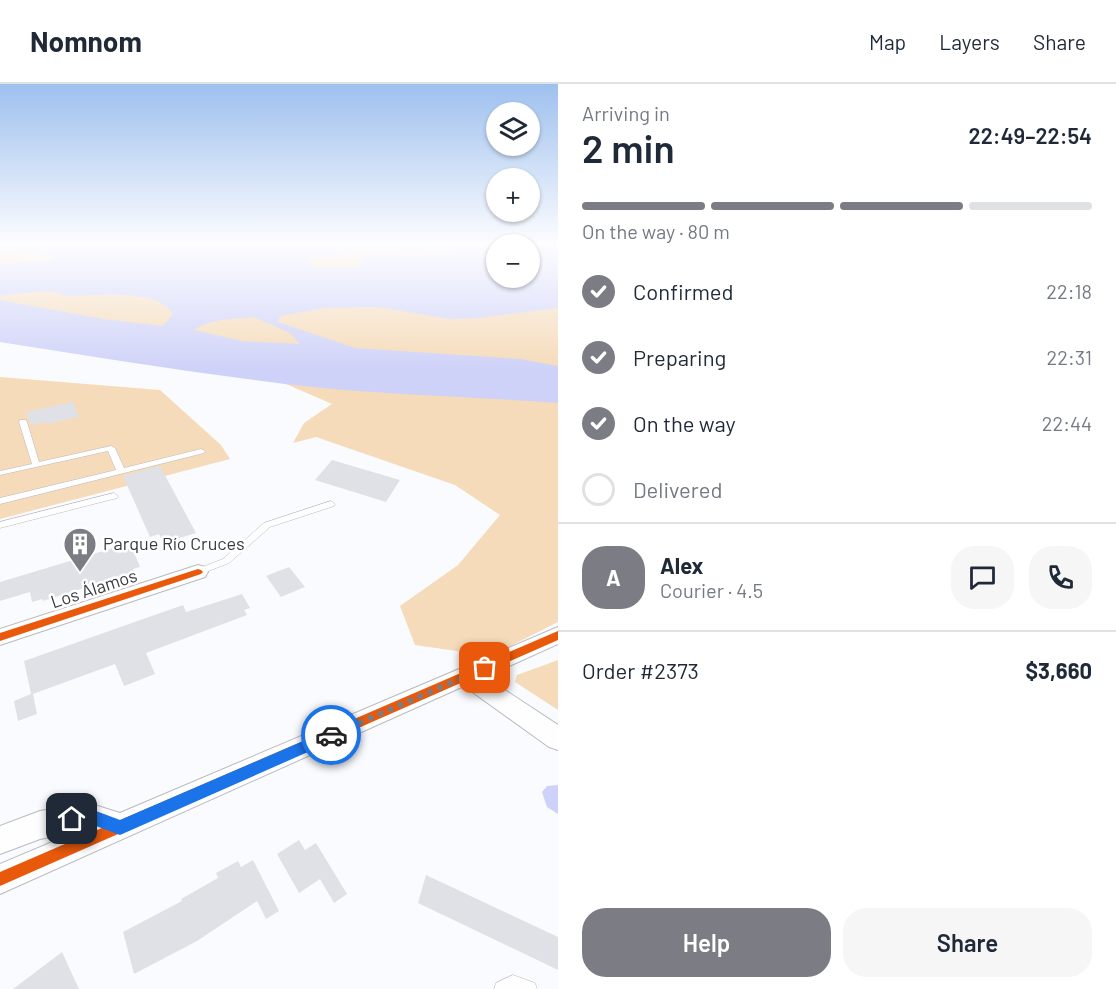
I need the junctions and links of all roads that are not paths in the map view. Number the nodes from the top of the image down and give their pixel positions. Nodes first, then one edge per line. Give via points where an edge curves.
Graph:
1 (22, 422) dead end
2 (201, 451) dead end
3 (36, 465) junction
4 (121, 471) junction
5 (0, 473) edge
6 (114, 496) dead end
7 (0, 501) edge
8 (331, 504) dead end
9 (0, 525) edge
10 (198, 572) joint
11 (558, 635) edge
12 (0, 637) edge
13 (466, 676) junction
14 (558, 739) edge
15 (120, 827) junction
16 (0, 840) edge
17 (0, 879) edge
18 (502, 989) edge
19 (529, 989) edge

1 - 3 lane
2 - 4 lane
3 - 4 lane via 111,448
3 - 5 lane
4 - 7 lane
6 - 9 lane
8 - 10 lane via 267,525 225,561
10 - 12 street, Los Álamos
11 - 13 street
13 - 14 street
13 - 15 street
15 - 16 street via 88,816 40,825
15 - 17 street
18 - 19 lane via 513,983

